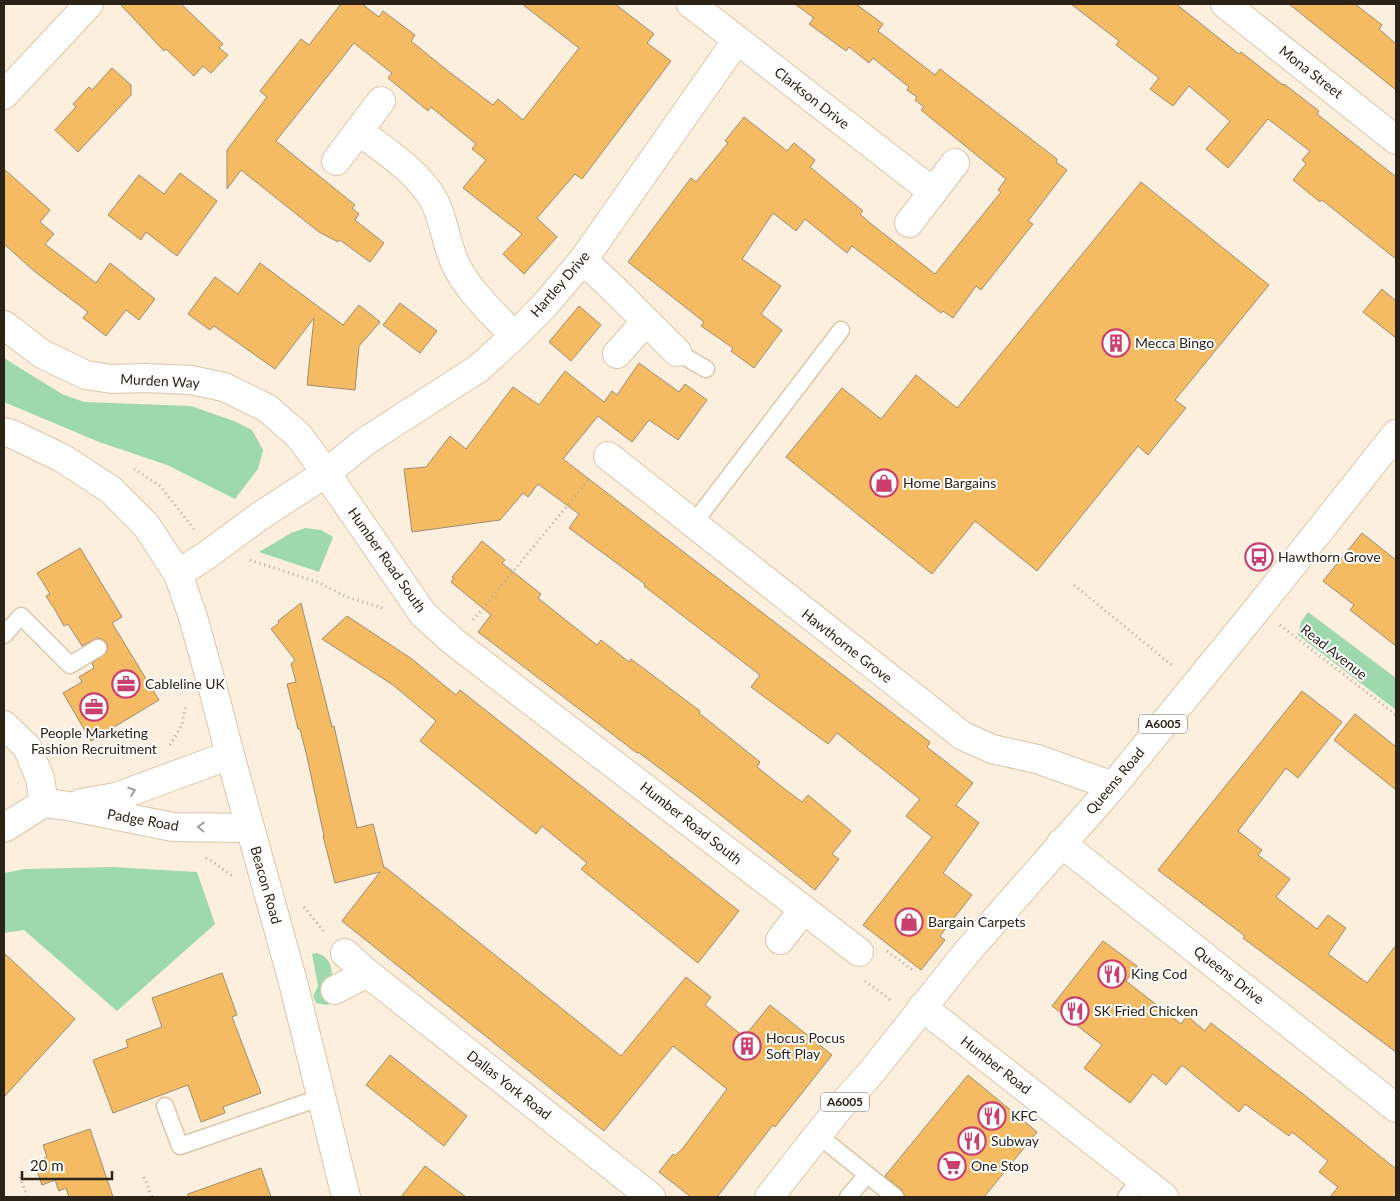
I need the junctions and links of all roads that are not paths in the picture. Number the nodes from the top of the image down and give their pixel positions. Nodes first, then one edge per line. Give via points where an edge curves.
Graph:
1 (89, 4) edge
2 (691, 4) edge
3 (1225, 4) edge
4 (738, 40) junction
5 (4, 95) edge
6 (382, 100) dead end
7 (359, 131) junction
8 (1396, 140) edge
9 (336, 161) dead end
10 (955, 163) dead end
11 (933, 192) junction
12 (909, 223) dead end
13 (583, 260) junction
14 (646, 321) junction
15 (4, 324) edge
16 (841, 330) dead end
17 (514, 336) junction
18 (677, 352) joint
19 (617, 354) dead end
20 (706, 369) dead end
21 (4, 432) edge
22 (1396, 434) edge
23 (608, 456) road end
24 (326, 473) junction
25 (693, 524) junction
26 (178, 574) junction
27 (4, 635) edge
28 (98, 648) dead end
29 (4, 725) edge
30 (230, 755) junction
31 (1112, 786) junction
32 (56, 805) junction
33 (4, 828) edge
34 (250, 828) junction
35 (1061, 844) junction
36 (803, 910) junction
37 (780, 940) dead end
38 (860, 952) road end
39 (345, 953) road end
40 (367, 973) junction
41 (334, 990) dead end
42 (922, 1008) junction
43 (322, 1097) junction
44 (165, 1106) dead end
45 (1396, 1108) edge
46 (818, 1135) junction
47 (867, 1174) junction
48 (1134, 1188) edge
49 (346, 1197) edge
50 (651, 1197) edge
51 (768, 1197) edge
52 (848, 1197) edge
53 (894, 1197) edge
54 (1164, 1197) edge

1 - 5 street
2 - 4 street, Clarkson Drive
3 - 8 street, Mona Street
4 - 11 street, Clarkson Drive
4 - 13 street, Hartley Drive
6 - 7 street
7 - 9 street
7 - 17 street via 413,174 428,192 438,208 457,268
10 - 11 street
11 - 12 street
13 - 14 street
13 - 17 street, Hartley Drive
14 - 18 street
14 - 19 street
15 - 24 street, Murden Way via 42,354 86,375 112,379 191,380 224,387 267,408 298,436
16 - 25 lane
17 - 24 street, Hartley Drive via 480,368 366,441
18 - 20 lane
21 - 26 street via 62,458 110,490 146,525
22 - 31 street, Queens Road / A6005
23 - 25 street, Hawthorne Grove
24 - 26 street
24 - 36 street, Humber Road South via 423,614 454,642
25 - 31 street, Hawthorne Grove via 963,736 992,749 1037,759
26 - 30 street, Beacon Road via 193,617
27 - 28 lane via 20,616 70,665
29 - 32 street via 27,747
32 -> 30 street, Padge Road via 116,797
30 - 34 street, Beacon Road
31 - 35 street, Queens Road / A6005
32 - 33 street, Padge Road
34 -> 32 street, Padge Road via 173,827
34 - 43 street, Beacon Road
35 - 42 street, Queens Road / A6005
35 - 45 street, Queens Drive
36 - 37 street
36 - 38 street, Humber Road South
39 - 40 street, Dallas York Road
40 - 41 street
40 - 50 street, Dallas York Road
42 - 46 street, A6005
42 - 48 street, Humber Road
43 - 44 lane via 180,1146
43 - 49 street, Beacon Road
46 - 47 lane
46 - 51 street, A6005
47 - 52 lane
47 - 53 lane
48 - 54 street, Humber Road

